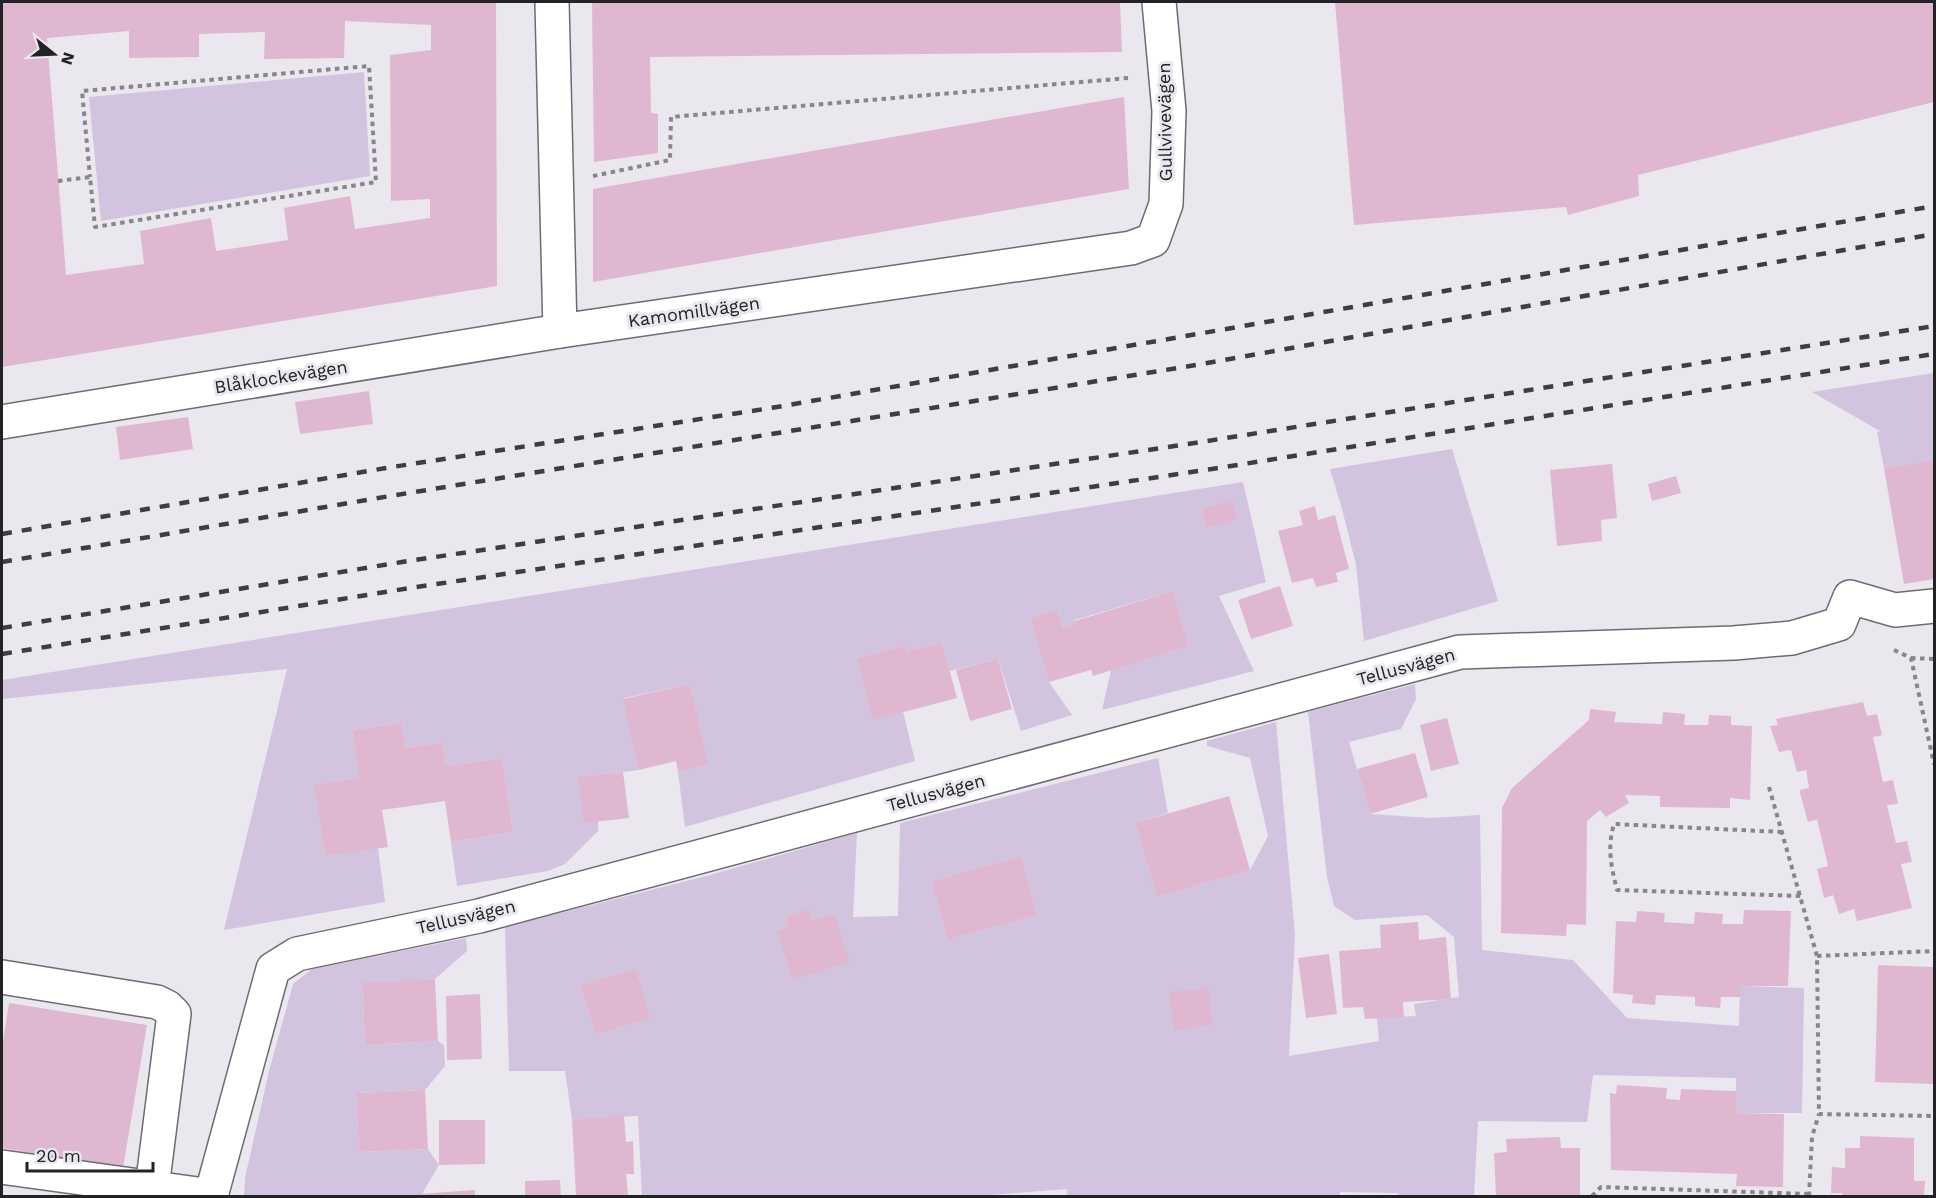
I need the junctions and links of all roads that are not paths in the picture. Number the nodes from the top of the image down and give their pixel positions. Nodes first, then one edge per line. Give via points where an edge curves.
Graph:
1 (552, 2) edge
2 (1159, 2) edge
3 (1154, 240) joint
4 (560, 331) junction
5 (2, 422) edge
6 (1935, 606) edge
7 (2, 977) edge
8 (2, 1167) edge
9 (152, 1188) junction
10 (212, 1196) edge

1 - 4 street
2 - 3 street, Gullvivevägen via 1169,111 1166,204
3 - 4 street, Kamomillvägen via 1131,248
4 - 5 street, Blåklockevägen
6 - 10 street, Tellusvägen via 1844,611 1792,638 1460,652 479,916 297,954 273,969
7 - 9 street via 158,1002 174,1014
8 - 9 street
9 - 10 street

